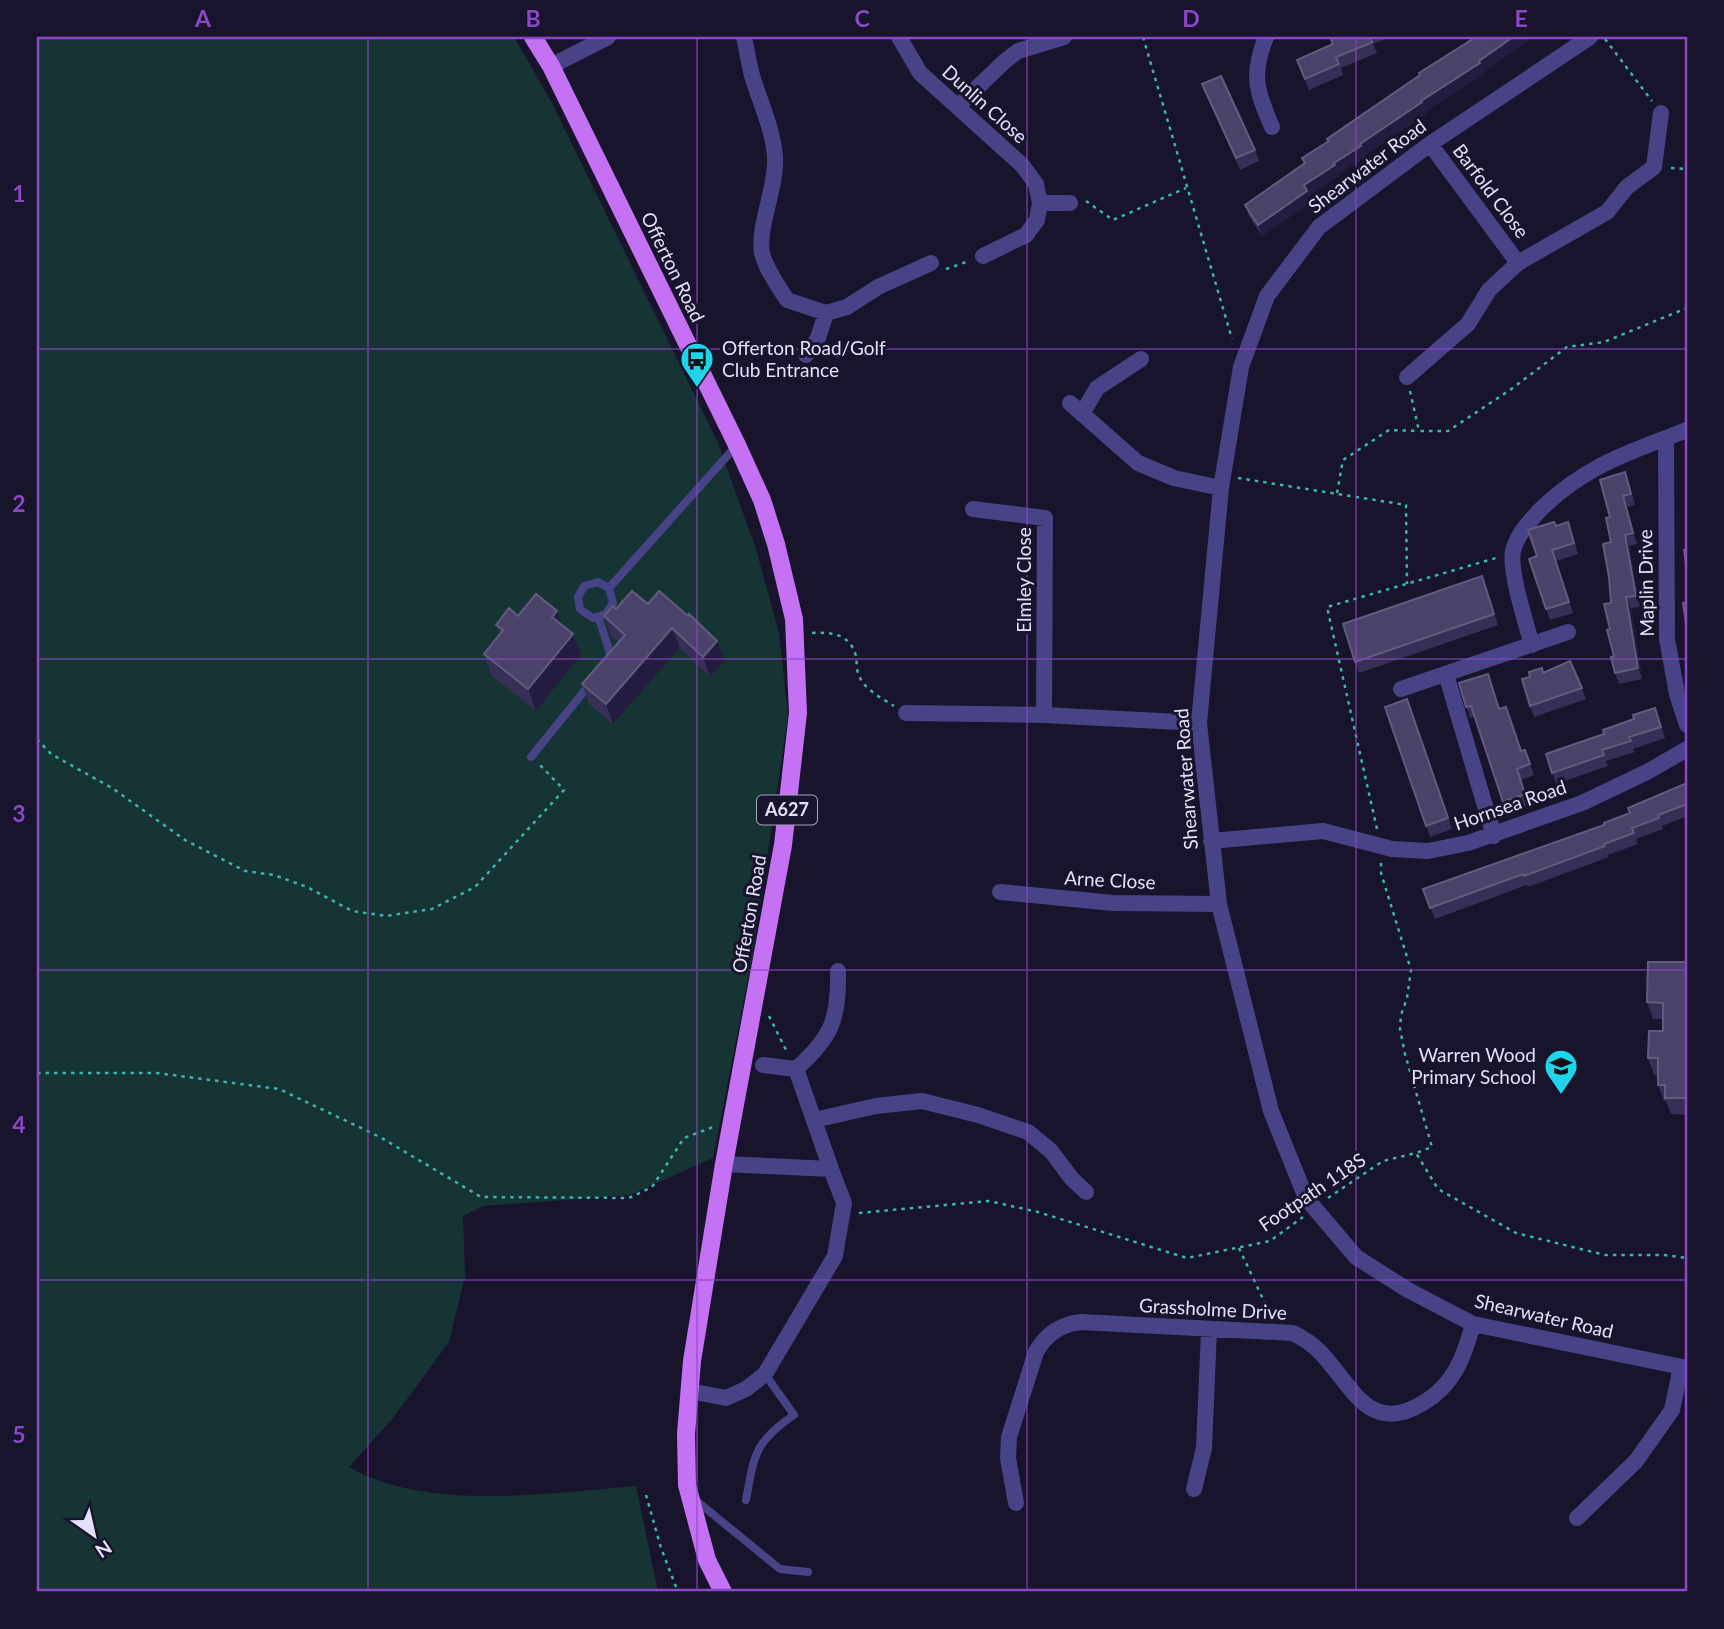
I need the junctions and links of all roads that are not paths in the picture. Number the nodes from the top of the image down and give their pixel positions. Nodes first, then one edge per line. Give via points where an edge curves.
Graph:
1 (533, 37) edge
2 (608, 37) edge
3 (744, 37) edge
4 (899, 37) edge
5 (1064, 37) edge
6 (1266, 37) edge
7 (1590, 37) edge
8 (551, 66) junction
9 (958, 106) junction
10 (1661, 113) road end
11 (1270, 116) dead end
12 (1430, 144) junction
13 (1040, 203) junction
14 (1070, 203) road end
15 (983, 256) road end
16 (931, 263) road end
17 (1518, 263) junction
18 (826, 313) junction
19 (806, 355) dead end
20 (1141, 359) dead end
21 (1407, 377) road end
22 (1687, 430) edge
23 (1666, 438) junction
24 (737, 445) junction
25 (1222, 482) junction
26 (973, 509) dead end
27 (610, 588) junction
28 (598, 616) junction
29 (1568, 632) dead end
30 (1532, 645) junction
31 (601, 669) edge
32 (1446, 674) junction
33 (594, 679) edge
34 (1401, 690) dead end
35 (906, 713) road end
36 (1044, 715) junction
37 (1199, 723) junction
38 (1687, 724) edge
39 (1687, 749) edge
40 (531, 757) road end
41 (1494, 836) junction
42 (1211, 841) junction
43 (1000, 892) dead end
44 (1219, 904) junction
45 (838, 971) dead end
46 (763, 1065) dead end
47 (796, 1069) junction
48 (814, 1120) junction
49 (724, 1164) junction
50 (831, 1169) junction
51 (1086, 1192) dead end
52 (1473, 1324) junction
53 (1209, 1330) junction
54 (1684, 1367) edge
55 (765, 1374) junction
56 (690, 1391) junction
57 (1194, 1489) dead end
58 (689, 1494) junction
59 (746, 1500) dead end
60 (1016, 1503) dead end
61 (1577, 1518) dead end
62 (808, 1572) dead end
63 (723, 1592) edge

1 - 8 main road, Offerton Road / A627
2 - 8 street
3 - 18 street via 775,156 762,252 787,300
4 - 9 street, Dunlin Close via 920,73
5 - 9 street via 1018,51
6 - 11 street via 1256,66 1256,86
7 - 12 street, Shearwater Road
8 - 24 main road, Offerton Road / A627
9 - 13 street, Dunlin Close via 1022,165 1036,184
10 - 17 street, Barfold Close via 1654,167 1627,187 1607,212
12 - 17 street, Barfold Close
12 - 25 street, Shearwater Road via 1319,227 1267,296 1241,367
13 - 14 street
13 - 15 street via 1037,220 1027,235
16 - 18 street
17 - 21 street, Barfold Close via 1489,290 1468,324
18 - 19 street via 818,338
20 - 25 street via 1097,388 1076,409 1138,463 1174,478
22 - 23 street
23 - 30 street via 1608,460 1569,484 1518,538 1512,553 1515,578
23 - 38 street, Maplin Drive via 1667,639
24 - 27 lane
24 - 49 main road, Offerton Road / A627 via 762,500 794,619 797,713 783,845
25 - 37 street, Shearwater Road
26 - 36 street, Elmley Close via 1045,518
27 - 28 lane via 613,603 606,614
27 - 28 lane via 598,582 584,586 578,597 580,609 593,618
28 - 31 lane via 611,656
29 - 30 street
30 - 32 street
32 - 34 street
32 - 41 street
33 - 40 lane
35 - 36 street
36 - 37 street
37 - 42 street, Shearwater Road
39 - 41 street, Hornsea Road via 1582,803
41 - 42 street, Hornsea Road via 1429,851 1392,849 1323,831
42 - 44 street, Shearwater Road
43 - 44 street, Arne Close via 1113,903
44 - 52 street, Shearwater Road via 1271,1111 1306,1198 1356,1257
45 - 47 street via 839,999 832,1027
46 - 47 street
47 - 48 street
48 - 50 street
48 - 51 street via 922,1101 978,1115 1028,1132
49 - 50 street
49 - 56 main road, Offerton Road / A627
50 - 55 street via 844,1203 835,1256
52 - 53 street, Grassholme Drive via 1452,1380 1433,1398 1397,1414 1378,1413 1362,1404 1320,1352 1293,1333
52 - 54 street, Shearwater Road
53 - 57 street via 1204,1448
53 - 60 street, Grassholme Drive via 1081,1322 1059,1328 1042,1341 1009,1437
54 - 61 street via 1672,1410 1636,1461
55 - 56 street via 726,1398
55 - 59 lane via 794,1415 774,1428 755,1452
56 - 58 main road, Offerton Road / A627 via 686,1434
58 - 62 lane via 780,1569
58 - 63 main road, Offerton Road / A627 via 707,1560

